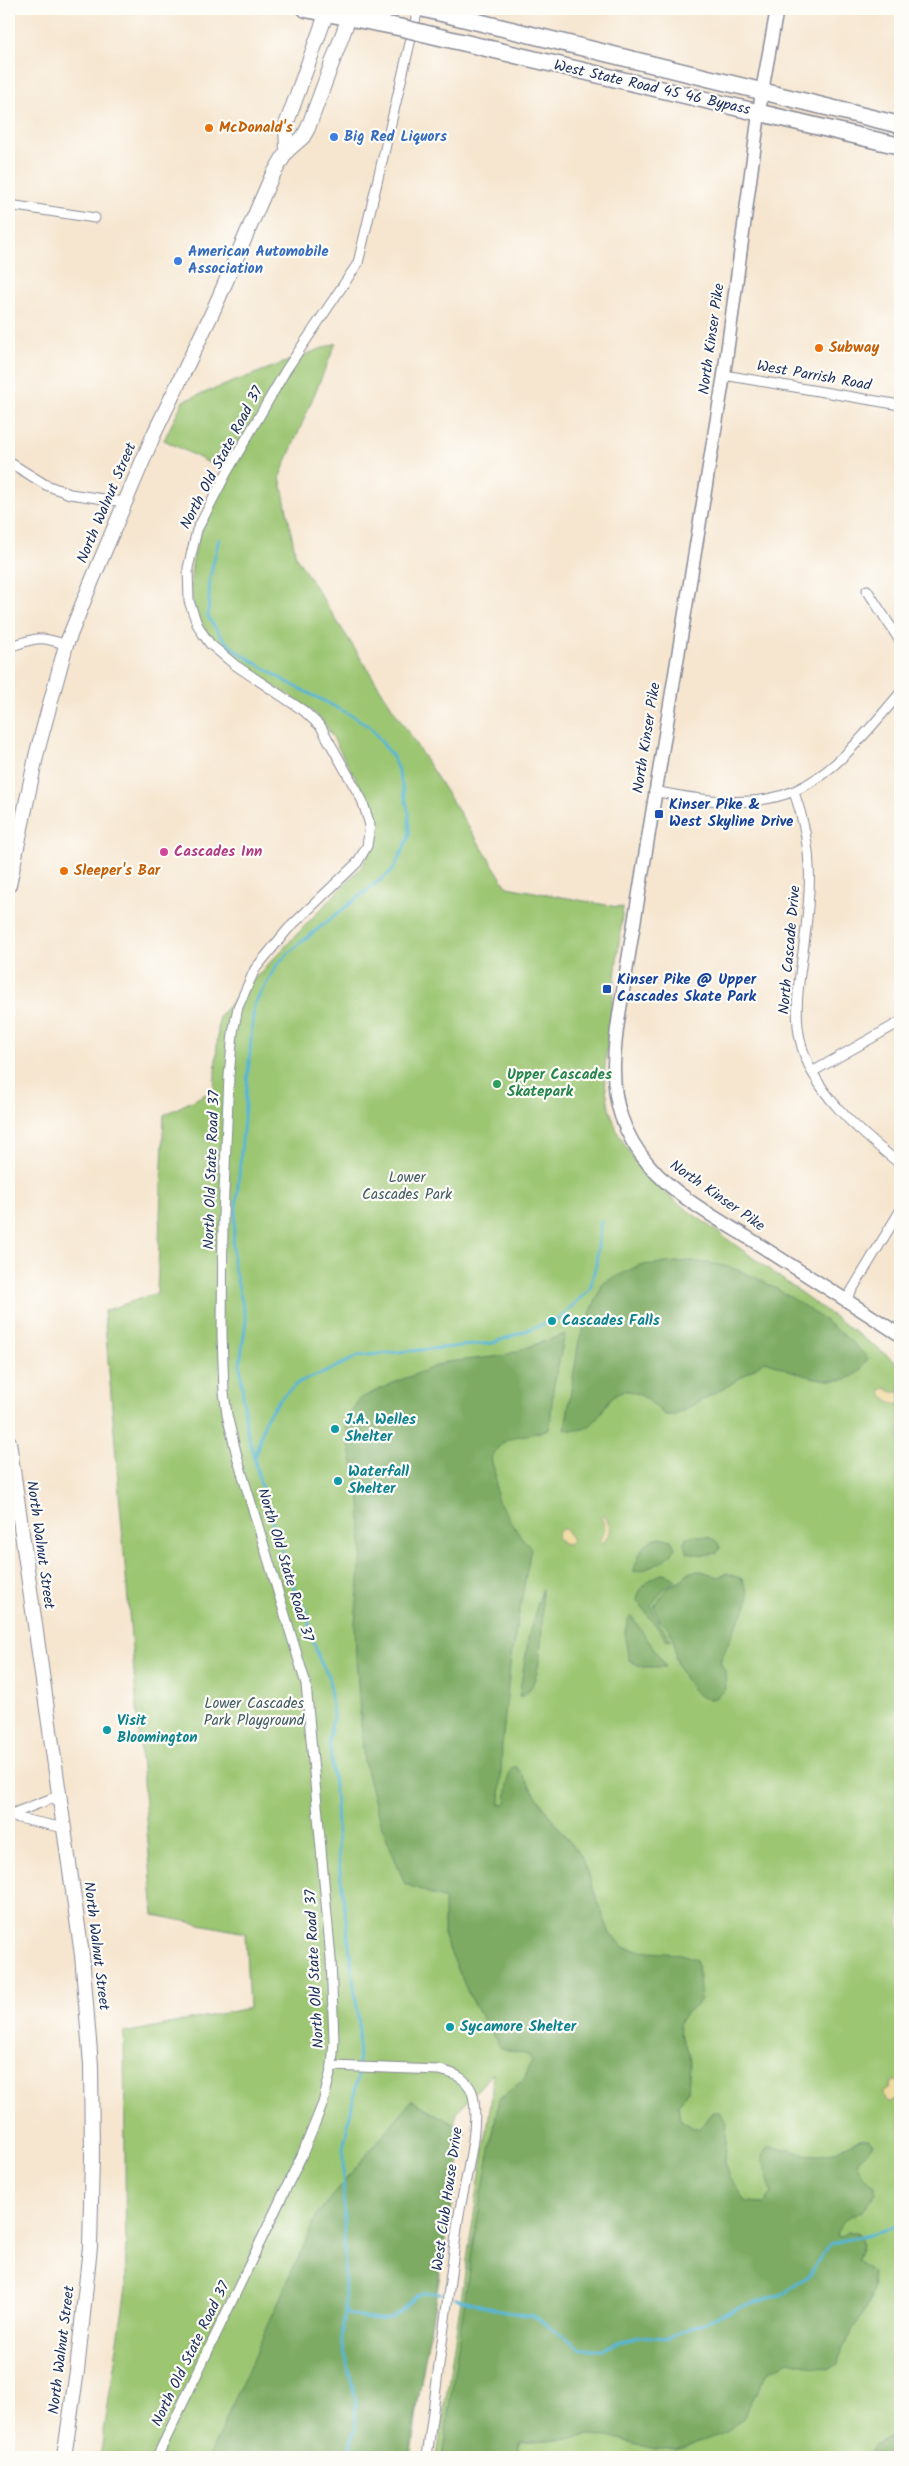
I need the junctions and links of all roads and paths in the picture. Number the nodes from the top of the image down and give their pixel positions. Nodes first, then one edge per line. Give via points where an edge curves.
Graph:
1 (306, 9) edge
2 (424, 9) edge
3 (777, 9) edge
4 (328, 10) edge
5 (351, 12) edge
6 (762, 92) junction
7 (759, 113) junction
8 (900, 125) edge
9 (900, 146) edge
10 (286, 151) junction
11 (9, 205) edge
12 (94, 218) dead end
13 (724, 375) junction
14 (900, 404) edge
15 (9, 462) edge
16 (124, 502) junction
17 (867, 590) dead end
18 (900, 641) edge
19 (66, 645) junction
20 (9, 647) edge
21 (900, 693) edge
22 (654, 791) junction
23 (794, 792) junction
24 (13, 837) edge
25 (9, 885) edge
26 (900, 1022) edge
27 (812, 1072) junction
28 (900, 1164) edge
29 (900, 1212) edge
30 (846, 1300) junction
31 (900, 1335) edge
32 (9, 1442) edge
33 (58, 1796) junction
34 (9, 1816) edge
35 (64, 1828) junction
36 (332, 2066) junction
37 (64, 2457) edge
38 (157, 2457) edge
39 (427, 2457) edge

1 - 4 highway, West State Road 45 46 Bypass
2 - 6 highway, West State Road 45 46 Bypass
2 - 36 street, North Old State Road 37 via 358,263 286,370 227,472 192,543 187,580 192,613 210,644 235,665 304,711 321,728 362,800 370,825 366,846 357,864 288,929 255,969 244,991 233,1033 223,1215 222,1334 227,1415 309,1702 332,1959
3 - 6 street, North Kinser Pike
4 - 5 highway, West State Road 45 46 Bypass
4 - 10 main road, North Walnut Street via 286,125
5 - 7 highway, West State Road 45 46 Bypass, bridge via 423,33
5 - 10 main road, North Walnut Street via 305,133
6 - 7 street, North Kinser Pike
6 - 8 highway, West State Road 45 46 Bypass
7 - 9 highway, West State Road 45 46 Bypass
7 - 13 street, North Kinser Pike
10 - 16 main road, North Walnut Street
11 - 12 street
13 - 14 street, West Parrish Road
13 - 22 street, North Kinser Pike
15 - 16 street via 46,485 70,494
16 - 19 main road, North Walnut Street
17 - 18 street
19 - 20 street via 48,638 36,638
19 - 24 main road, North Walnut Street
21 - 23 street via 838,763
22 - 23 street via 690,799 736,803 769,800
22 - 30 street, North Kinser Pike via 614,1052 614,1082 621,1116 638,1152 662,1179 708,1213
23 - 27 street, North Cascade Drive via 803,818 810,861 810,895 797,1014 800,1039
24 - 25 main road, North Walnut Street
26 - 27 street
27 - 28 street, North Cascade Drive via 844,1115
29 - 30 street
30 - 31 street, North Kinser Pike
32 - 33 main road, North Walnut Street
33 - 34 street
33 - 35 main road, North Walnut Street
34 - 35 street
35 - 37 main road, North Walnut Street via 88,2012 92,2155 86,2294
36 - 38 street, North Old State Road 37 via 309,2141
36 - 39 street, West Club House Drive via 439,2070 456,2074 468,2086 474,2101 472,2136

